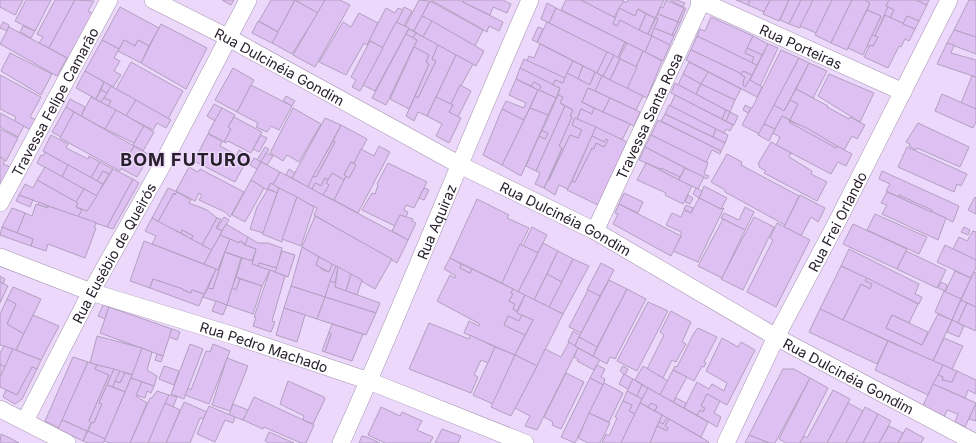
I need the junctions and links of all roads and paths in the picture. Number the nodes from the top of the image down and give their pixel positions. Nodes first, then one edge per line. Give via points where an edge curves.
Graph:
1 (109, 0) edge
2 (153, 0) edge
3 (248, 0) edge
4 (530, 0) edge
5 (949, 0) edge
6 (701, 1) edge
7 (227, 37) junction
8 (903, 92) junction
9 (458, 164) junction
10 (0, 203) edge
11 (595, 231) junction
12 (0, 257) edge
13 (91, 292) junction
14 (776, 337) junction
15 (369, 381) junction
16 (0, 409) edge
17 (25, 421) junction
18 (67, 443) edge
19 (341, 443) edge
20 (525, 443) edge
21 (726, 443) edge
22 (976, 443) edge

1 - 10 street, Travessa Felipe Camarão
2 - 7 street, Rua Dulcinéia Gondim
3 - 7 street, Rua Eusébio de Queirós
4 - 9 street, Rua Aquiraz
5 - 8 street, Rua Frei Orlando
6 - 8 street, Rua Porteiras
6 - 11 street, Travessa Santa Rosa
7 - 9 street, Rua Dulcinéia Gondim
7 - 13 street, Rua Eusébio de Queirós via 160,169
8 - 14 street, Rua Frei Orlando
9 - 11 street, Rua Dulcinéia Gondim
9 - 15 street, Rua Aquiraz
11 - 14 street, Rua Dulcinéia Gondim
12 - 13 street, Rua Pedro Machado
13 - 15 street, Rua Pedro Machado
13 - 17 street, Rua Eusébio de Queirós
14 - 21 street, Rua Frei Orlando
14 - 22 street, Rua Dulcinéia Gondim
15 - 19 street, Rua Aquiraz
15 - 20 street, Rua Pedro Machado
16 - 17 street
17 - 18 street

